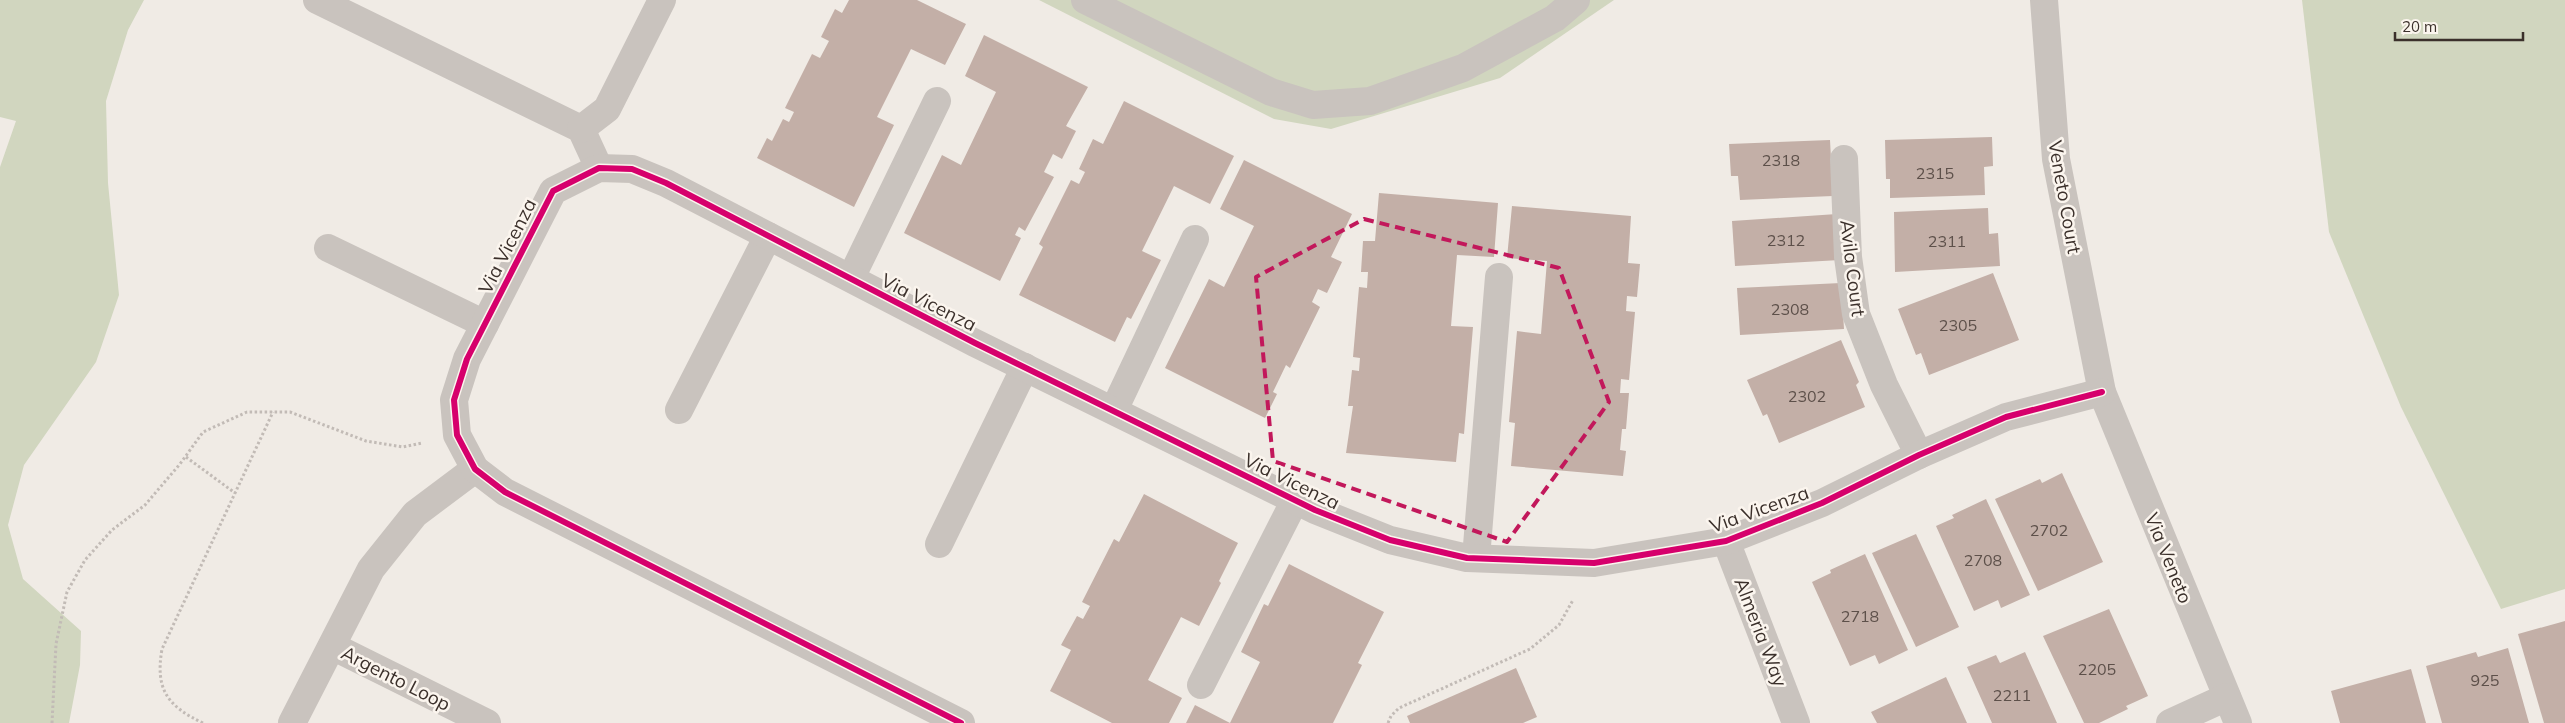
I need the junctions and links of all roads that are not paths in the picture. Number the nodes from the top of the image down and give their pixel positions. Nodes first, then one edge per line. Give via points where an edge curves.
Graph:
1 (662, 0) edge
2 (1085, 0) edge
3 (1576, 0) edge
4 (2044, 0) edge
5 (327, 2) edge
6 (937, 101) dead end
7 (581, 130) junction
8 (1844, 159) dead end
9 (599, 168) junction
10 (768, 236) junction
11 (1195, 239) dead end
12 (328, 248) dead end
13 (1499, 276) dead end
14 (851, 278) junction
15 (485, 324) junction
16 (1026, 367) junction
17 (2102, 392) junction
18 (679, 410) dead end
19 (1114, 410) junction
20 (1919, 455) junction
21 (476, 469) junction
22 (1295, 500) junction
23 (1726, 541) junction
24 (939, 544) dead end
25 (1476, 558) junction
26 (332, 646) junction
27 (1201, 686) dead end
28 (2226, 697) junction
29 (292, 723) edge
30 (487, 723) edge
31 (961, 723) edge
32 (1796, 723) edge
33 (2170, 723) edge
34 (2238, 723) edge

1 - 7 street via 607,110
2 - 3 street via 1271,92 1313,105 1370,101 1463,68 1555,18
4 - 17 street, Veneto Court via 2056,159
5 - 7 street
6 - 14 street
7 - 9 street
8 - 20 street, Avila Court via 1848,257 1856,314 1884,385
9 - 10 street, Via Vicenza via 632,169
9 - 15 street, Via Vicenza via 553,191
10 - 14 street, Via Vicenza
10 - 18 street
11 - 19 street
12 - 15 street
13 - 25 street
14 - 16 street, Via Vicenza
15 - 21 street, Via Vicenza via 467,359 454,400 457,435
16 - 19 street, Via Vicenza
16 - 24 street
17 - 20 street, Via Vicenza via 2006,417
17 - 28 street, Via Veneto
19 - 22 street, Via Vicenza
20 - 23 street, Via Vicenza via 1822,503
21 - 26 street, Argento Loop via 415,514 370,569
21 - 31 street, Via Vicenza via 505,492
22 - 25 street, Via Vicenza via 1390,540
22 - 27 street
23 - 25 street, Via Vicenza via 1594,562
23 - 32 street, Almeria Way
26 - 29 street, Argento Loop
26 - 30 street, Argento Loop
28 - 33 street
28 - 34 street, Via Veneto

